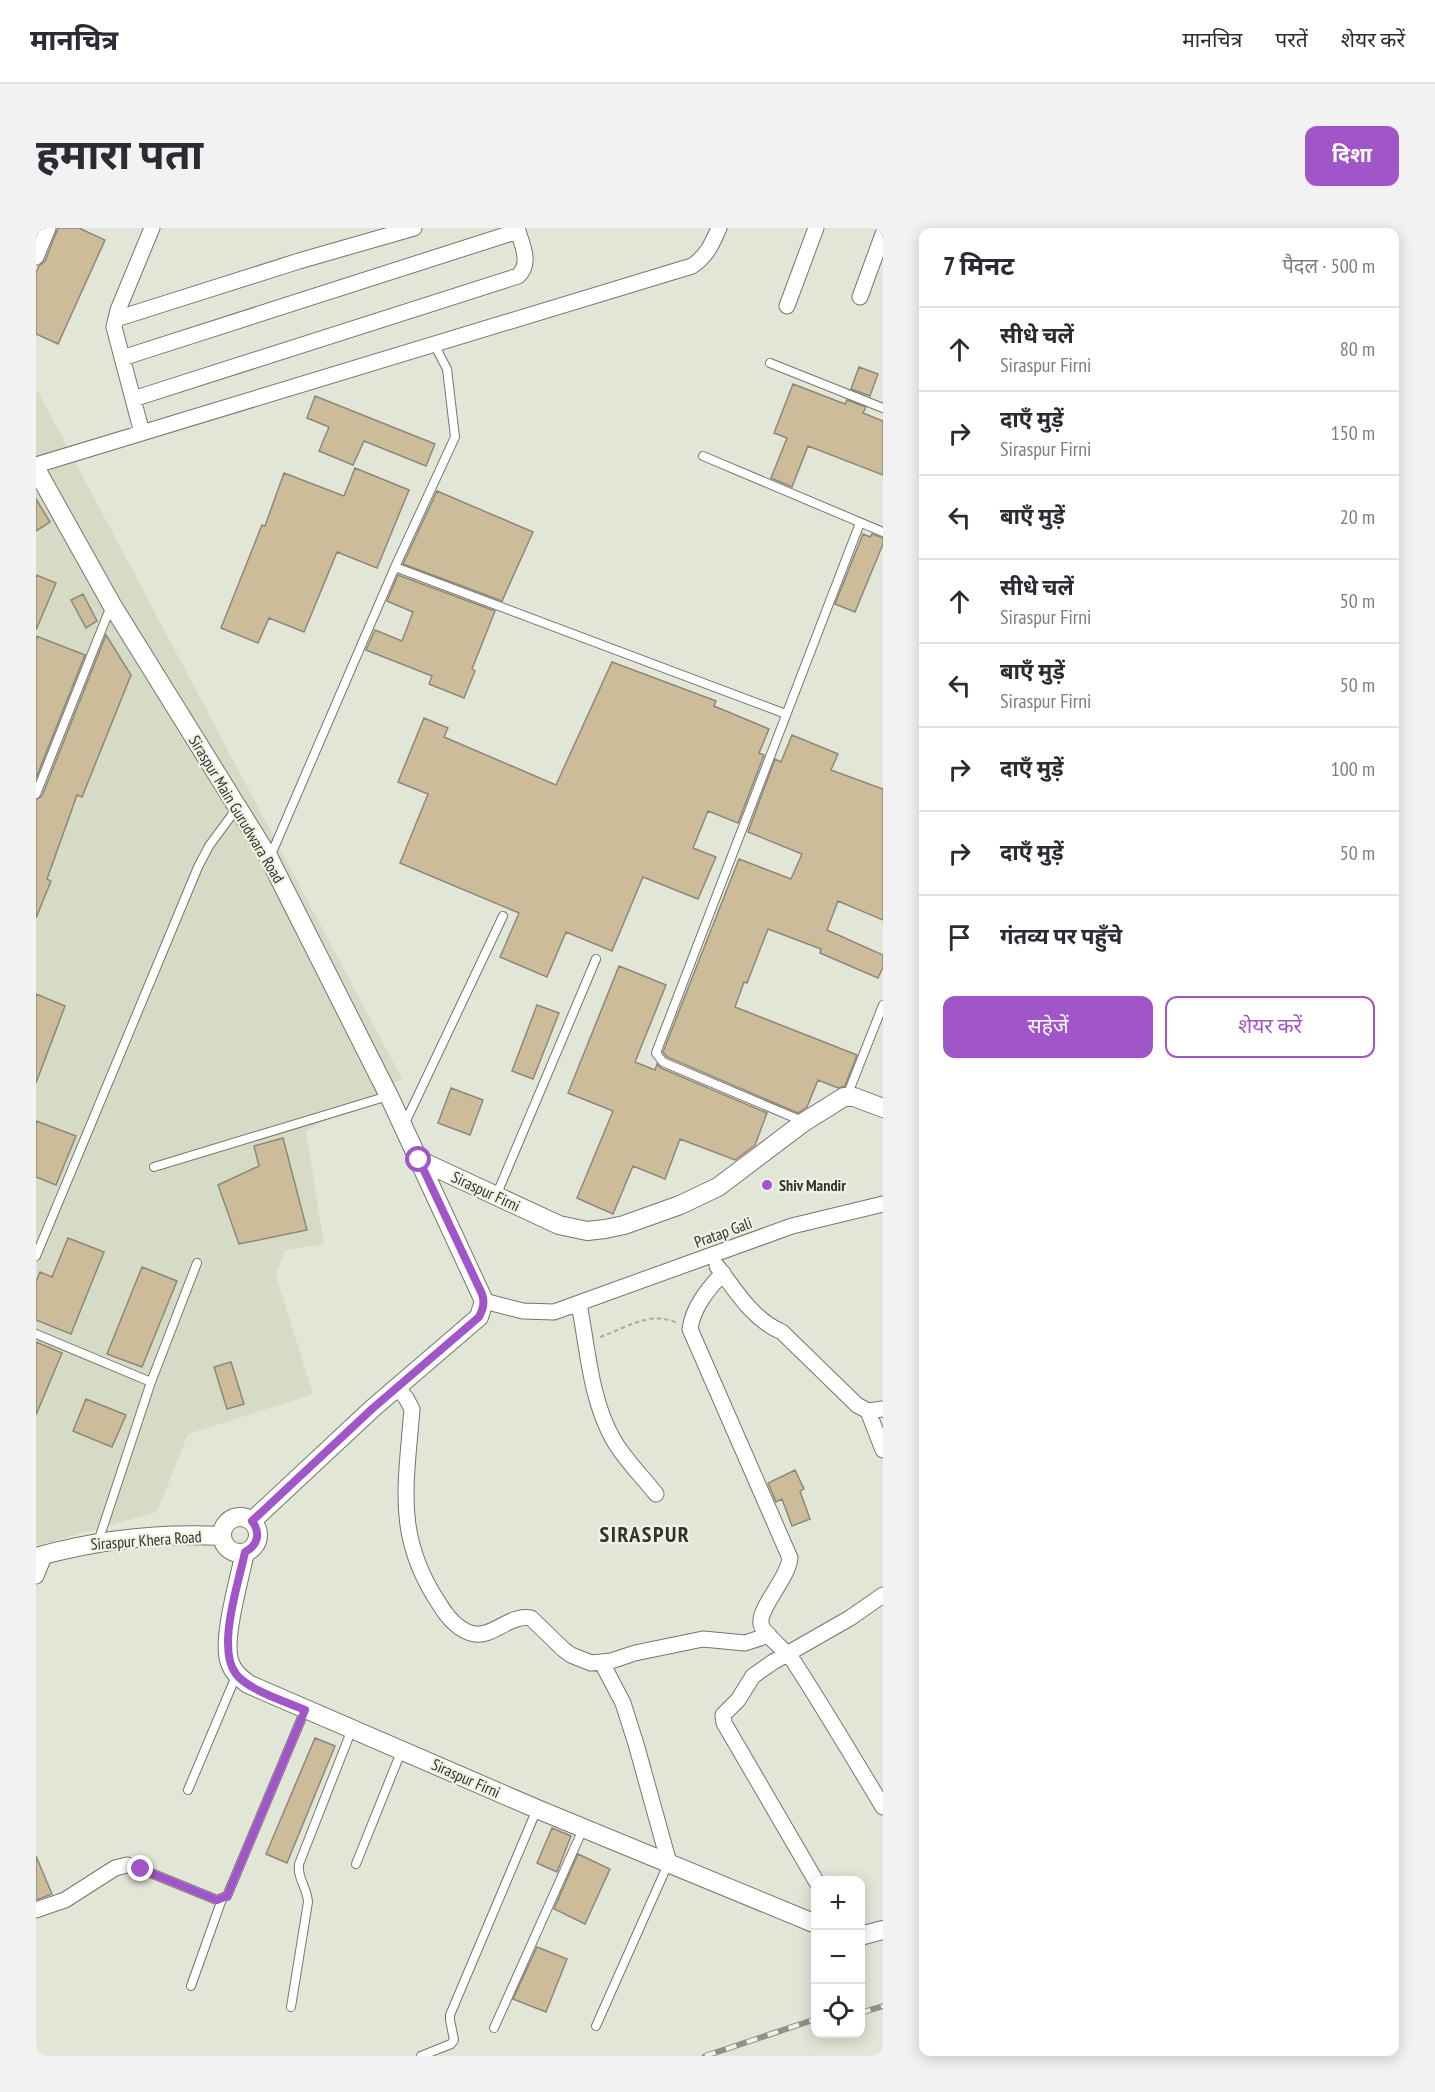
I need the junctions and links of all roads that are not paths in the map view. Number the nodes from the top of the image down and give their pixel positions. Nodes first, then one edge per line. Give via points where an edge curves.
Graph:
1 (48, 228) edge
2 (152, 228) edge
3 (414, 228) edge
4 (719, 228) edge
5 (816, 228) edge
6 (518, 229) edge
7 (883, 234) edge
8 (36, 257) edge
9 (860, 297) dead end
10 (787, 306) dead end
11 (116, 319) junction
12 (434, 344) junction
13 (122, 358) junction
14 (770, 363) dead end
15 (133, 399) junction
16 (883, 408) edge
17 (142, 433) junction
18 (703, 456) dead end
19 (36, 467) edge
20 (860, 524) junction
21 (883, 532) edge
22 (394, 567) junction
23 (112, 604) junction
24 (786, 714) junction
25 (36, 794) edge
26 (237, 806) junction
27 (269, 858) junction
28 (503, 916) dead end
29 (596, 959) dead end
30 (883, 1005) edge
31 (389, 1096) junction
32 (847, 1096) junction
33 (883, 1108) edge
34 (804, 1122) junction
35 (403, 1127) junction
36 (419, 1160) junction
37 (154, 1167) dead end
38 (496, 1196) junction
39 (883, 1204) edge
40 (36, 1256) edge
41 (710, 1257) junction
42 (197, 1263) dead end
43 (723, 1274) junction
44 (484, 1301) junction
45 (579, 1304) junction
46 (36, 1334) edge
47 (152, 1382) junction
48 (398, 1388) junction
49 (875, 1410) edge
50 (883, 1450) edge
51 (656, 1494) dead end
52 (252, 1521) junction
53 (222, 1536) junction
54 (98, 1542) junction
55 (245, 1552) junction
56 (40, 1555) edge
57 (36, 1576) edge
58 (883, 1595) edge
59 (769, 1635) junction
60 (788, 1653) junction
61 (602, 1663) junction
62 (236, 1675) junction
63 (305, 1710) junction
64 (352, 1729) junction
65 (401, 1750) junction
66 (188, 1790) dead end
67 (883, 1807) edge
68 (537, 1809) junction
69 (584, 1828) junction
70 (669, 1863) junction
71 (356, 1864) dead end
72 (127, 1865) joint
73 (813, 1876) edge
74 (222, 1899) junction
75 (36, 1910) edge
76 (811, 1922) edge
77 (883, 1930) edge
78 (865, 1935) edge
79 (191, 1986) dead end
80 (291, 2007) dead end
81 (596, 2026) dead end
82 (494, 2028) dead end
83 (421, 2056) edge

1 - 8 street
2 - 11 street
3 - 11 street
4 - 12 street via 703,258 692,266
5 - 10 street
6 - 13 street
6 - 15 street via 527,261 518,276
7 - 9 street
11 - 13 street via 114,327
12 - 17 street
12 - 22 lane via 447,369 455,437
13 - 15 street
14 - 16 lane
15 - 17 street
17 - 19 street
18 - 20 lane
19 - 23 street, Siraspur Main Gurudwara Road
20 - 21 lane
20 - 24 lane
22 - 24 lane
22 - 27 lane
23 - 25 lane
23 - 26 street, Siraspur Main Gurudwara Road
24 - 34 lane via 656,1053 663,1062
26 - 27 street, Siraspur Main Gurudwara Road
26 - 40 lane via 198,867
27 - 31 street, Siraspur Main Gurudwara Road
28 - 35 lane
29 - 38 lane
30 - 32 lane
31 - 35 street, Siraspur Main Gurudwara Road
31 - 37 lane
32 - 33 street
32 - 34 street, Siraspur Firni
34 - 38 street, Siraspur Firni via 718,1188 624,1225 587,1231 570,1228
35 - 36 street, Siraspur Main Gurudwara Road
36 - 38 street, Siraspur Firni
36 - 44 street, Siraspur Firni
39 - 41 street, Pratap Gali via 792,1226
41 - 43 street
41 - 45 street, Pratap Gali
42 - 47 lane
43 - 49 street via 766,1326 782,1332 857,1404
43 - 59 street via 697,1307 690,1329 790,1558 762,1617 761,1624
44 - 45 street, Pratap Gali via 538,1312 554,1312
44 - 48 street via 479,1317
45 - 51 street via 597,1400 612,1437
46 - 47 lane
47 - 54 lane
48 - 52 street
48 - 61 street via 412,1409 405,1494 410,1540 415,1559 446,1614 474,1634 518,1618 531,1618 571,1655
49 - 50 street
52 - 53 street via 232,1519
52 - 55 street via 258,1539
53 - 54 street, Siraspur Khera Road
53 - 55 street via 227,1548
54 - 56 street, Siraspur Khera Road
55 - 62 street via 227,1640 229,1661
56 - 57 street
58 - 60 street
59 - 60 street
59 - 61 street via 745,1643 703,1639
60 - 67 street
60 - 73 street via 751,1678 723,1719
61 - 70 street via 623,1703
62 - 63 street, Siraspur Firni
62 - 66 lane
63 - 64 street, Siraspur Firni
63 - 74 lane via 227,1896
64 - 65 street, Siraspur Firni
64 - 80 lane via 299,1864 308,1902
65 - 68 street, Siraspur Firni
65 - 71 lane
68 - 69 street, Siraspur Firni
68 - 83 lane via 450,2014 454,2040
69 - 70 street, Siraspur Firni
69 - 82 lane
70 - 76 street, Siraspur Firni
70 - 81 lane
72 - 74 lane
72 - 75 street via 115,1868 64,1900
74 - 79 lane
77 - 78 street

